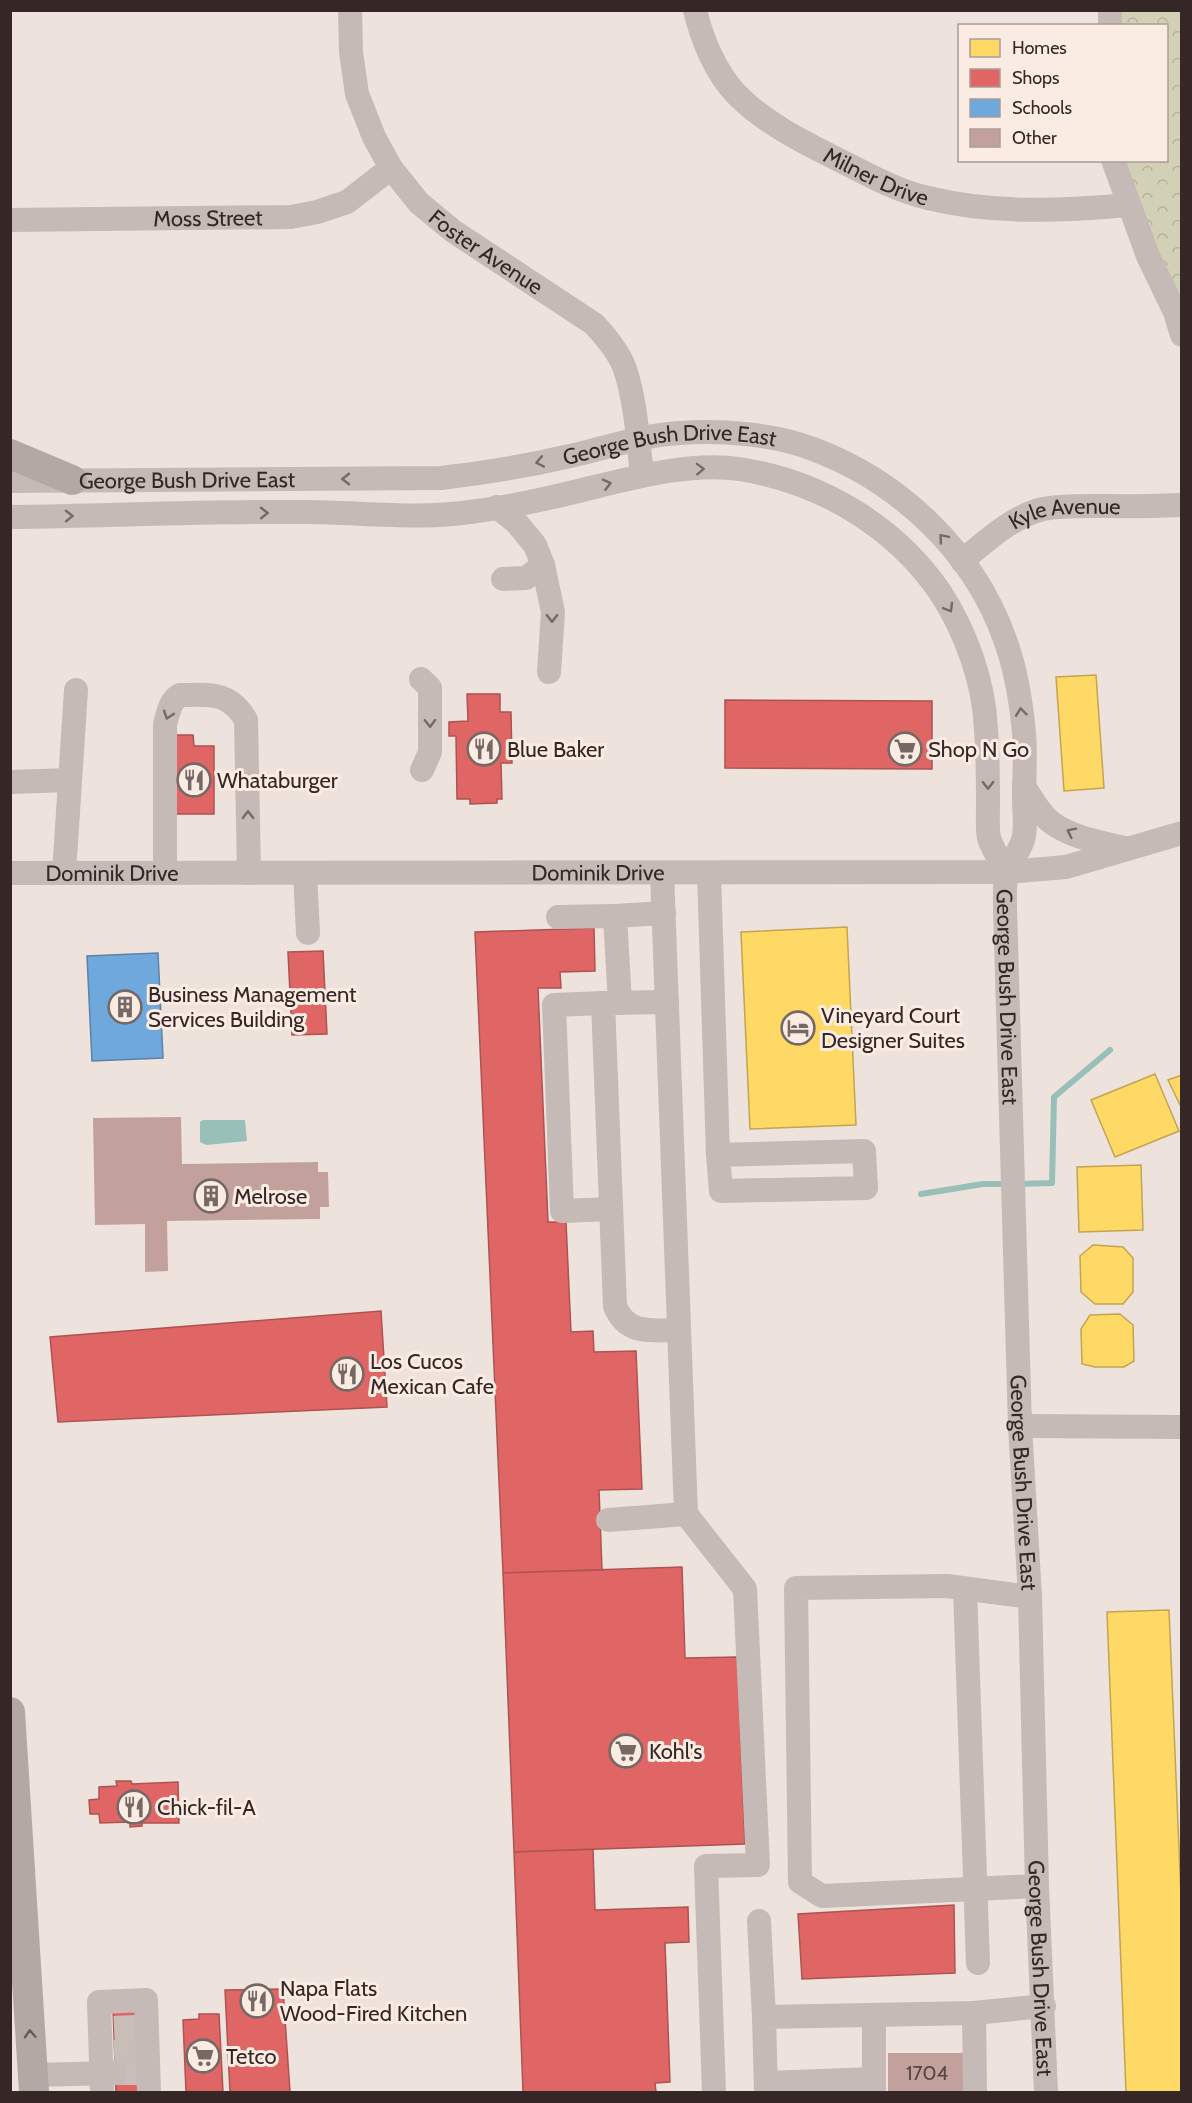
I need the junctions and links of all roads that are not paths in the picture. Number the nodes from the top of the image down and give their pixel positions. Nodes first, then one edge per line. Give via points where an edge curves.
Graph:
1 (350, 10) edge
2 (695, 10) edge
3 (1114, 162) edge
4 (391, 168) junction
5 (1128, 205) junction
6 (10, 220) edge
7 (1182, 335) edge
8 (637, 439) junction
9 (10, 454) edge
10 (642, 475) junction
11 (72, 480) junction
12 (10, 481) edge
13 (1182, 505) edge
14 (497, 507) junction
15 (10, 517) edge
16 (962, 561) junction
17 (543, 566) junction
18 (503, 579) dead end
19 (549, 672) dead end
20 (420, 679) dead end
21 (76, 690) dead end
22 (422, 770) dead end
23 (70, 780) junction
24 (10, 782) edge
25 (1024, 786) junction
26 (1182, 833) edge
27 (1126, 849) junction
28 (1007, 872) junction
29 (10, 873) edge
30 (64, 873) junction
31 (165, 873) junction
32 (249, 873) junction
33 (662, 873) junction
34 (709, 873) junction
35 (305, 874) junction
36 (664, 913) junction
37 (615, 916) junction
38 (558, 917) dead end
39 (308, 933) dead end
40 (667, 1002) junction
41 (612, 1003) junction
42 (718, 1155) junction
43 (611, 1209) junction
44 (679, 1330) junction
45 (1020, 1426) junction
46 (1182, 1427) edge
47 (686, 1514) junction
48 (608, 1520) dead end
49 (965, 1589) junction
50 (1030, 1597) junction
51 (10, 1712) edge
52 (1037, 1886) junction
53 (975, 1889) junction
54 (759, 1921) dead end
55 (978, 1963) dead end
56 (1044, 2006) junction
57 (974, 2013) junction
58 (874, 2015) junction
59 (764, 2017) junction
60 (125, 2057) tunnel mouth
61 (33, 2084) edge
62 (874, 2086) edge
63 (766, 2088) edge
64 (714, 2092) edge
65 (975, 2092) edge
66 (1046, 2092) edge

1 - 4 street, Foster Avenue via 357,94
2 - 5 street, Milner Drive via 710,56 737,94 807,144 884,183 927,198 973,206 1032,209
3 - 5 street
4 - 6 street, Moss Street via 346,202 291,217
4 - 8 street, Foster Avenue via 418,203 453,231 594,324 625,368
5 - 7 street
8 - 10 street, Foster Avenue
8 -> 11 street, George Bush Drive East via 549,461 441,478
16 -> 8 street, George Bush Drive East via 909,503 862,472 813,449 718,431
9 - 11 main road
14 -> 10 street, George Bush Drive East
10 -> 28 street, George Bush Drive East via 693,468 736,468 785,478 860,514 898,543 938,590 972,658 986,726 989,838
11 - 12 street, George Bush Drive East
13 - 16 street, Kyle Avenue via 1042,509 988,539
15 -> 14 street, George Bush Drive East via 304,512 399,515 468,513
14 - 17 street via 535,545
25 -> 16 street, George Bush Drive East via 1024,735 1011,657 988,603
17 - 18 street via 526,578
17 -> 19 street via 553,612
20 -> 22 street via 429,688 430,752
21 - 23 street
23 - 24 street
23 - 30 street
27 -> 25 street via 1083,839 1052,823
25 - 28 street, George Bush Drive East via 1024,837
26 - 27 street, Dominik Drive
27 - 28 street, Dominik Drive via 1066,867
28 - 34 street, Dominik Drive
28 - 45 street, George Bush Drive East
29 - 30 street, Dominik Drive
30 - 31 street, Dominik Drive
31 - 32 street, Dominik Drive
32 -> 31 street via 246,720 237,707 219,695 176,697 165,724
32 - 35 street, Dominik Drive
33 - 34 street, Dominik Drive
33 - 35 street, Dominik Drive
33 - 36 street
34 - 42 street
35 - 39 street
36 - 37 street
36 - 40 street
37 - 38 street
37 - 41 street
40 - 41 street
40 - 44 street
41 - 43 street
41 - 43 street via 554,1005 562,1211
42 - 42 street via 721,1191 866,1188 864,1151
43 - 44 street via 615,1306 620,1318 640,1330
44 - 47 street
45 - 46 street
45 - 50 street, George Bush Drive East
47 - 48 street
47 - 64 street via 745,1589 747,1613 758,1865 706,1866
49 - 50 street
49 - 53 street
49 - 53 street via 796,1588 800,1882 822,1896
50 - 52 street, George Bush Drive East
61 -> 51 main road
52 - 53 street
52 - 56 street, George Bush Drive East
53 - 55 street
54 - 59 street
56 - 57 street
56 - 66 street, George Bush Drive East
57 - 58 street
57 - 65 street
58 - 59 street
58 - 62 street
59 - 63 street
60 - 61 street
62 - 63 street

